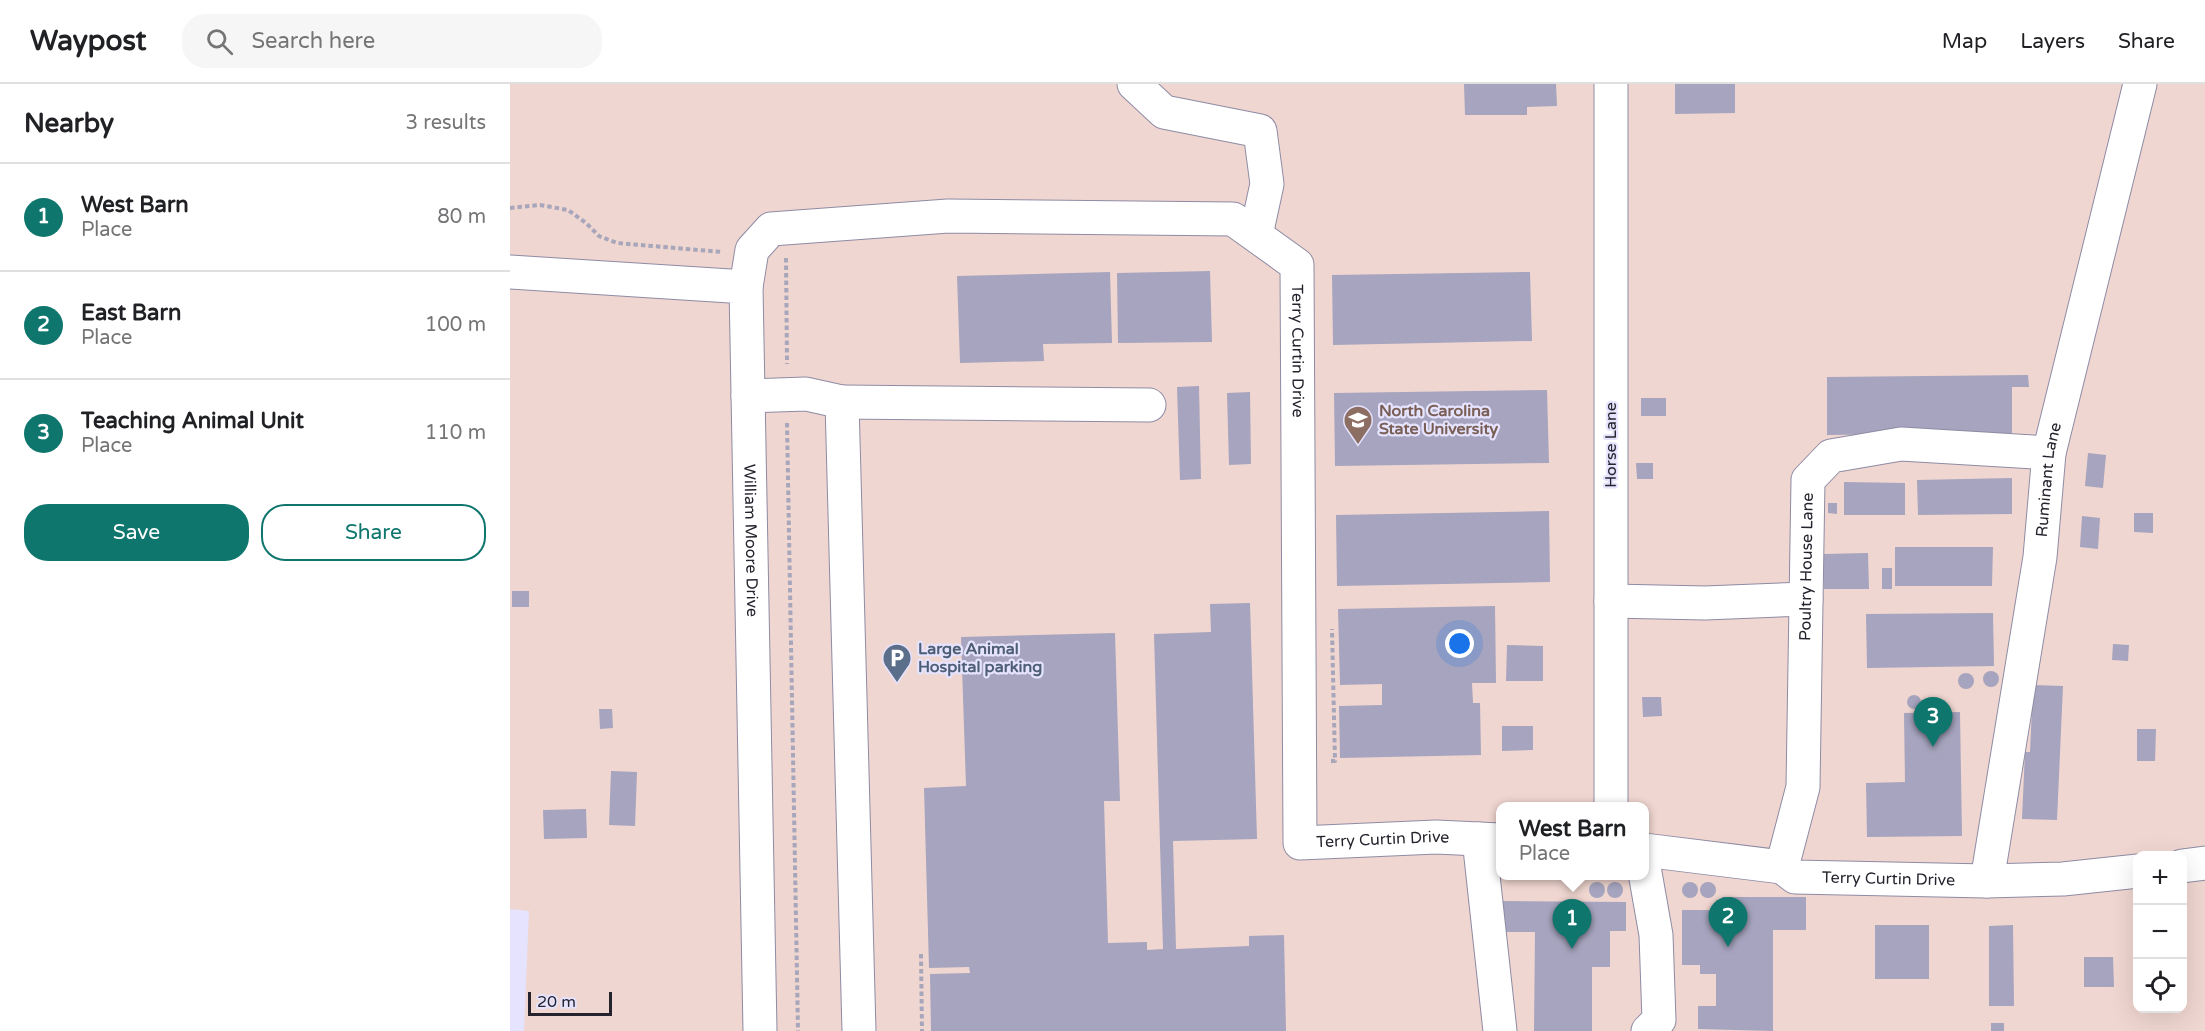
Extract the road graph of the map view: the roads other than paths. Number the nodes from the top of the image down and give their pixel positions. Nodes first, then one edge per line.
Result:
1 (1134, 84) edge
2 (1611, 84) edge
3 (2140, 84) edge
4 (1256, 235) junction
5 (510, 272) edge
6 (746, 287) junction
7 (748, 396) junction
8 (842, 402) junction
9 (1149, 405) dead end
10 (2049, 453) junction
11 (1806, 599) junction
12 (1611, 602) junction
13 (1611, 802) edge
14 (1490, 840) edge
15 (1649, 851) edge
16 (2205, 863) edge
17 (2187, 865) edge
18 (1782, 867) junction
19 (2133, 872) edge
20 (1646, 880) edge
21 (1987, 881) junction
22 (760, 1031) edge
23 (859, 1031) edge
24 (1500, 1031) edge
25 (1648, 1031) edge

1 - 4 street
2 - 12 street, Horse Lane
3 - 10 street, Ruminant Lane
4 - 6 street, Terry Curtin Drive
4 - 14 street, Terry Curtin Drive
5 - 6 street
6 - 7 street, William Moore Drive
7 - 8 street
7 - 22 street, William Moore Drive
8 - 9 street
8 - 23 street
10 - 11 street, Poultry House Lane
10 - 21 street, Ruminant Lane
11 - 12 street
11 - 18 street, Poultry House Lane
12 - 13 street, Horse Lane
14 - 24 street
15 - 18 street, Terry Curtin Drive
16 - 17 street
18 - 21 street, Terry Curtin Drive
19 - 21 street, Terry Curtin Drive
20 - 25 street

